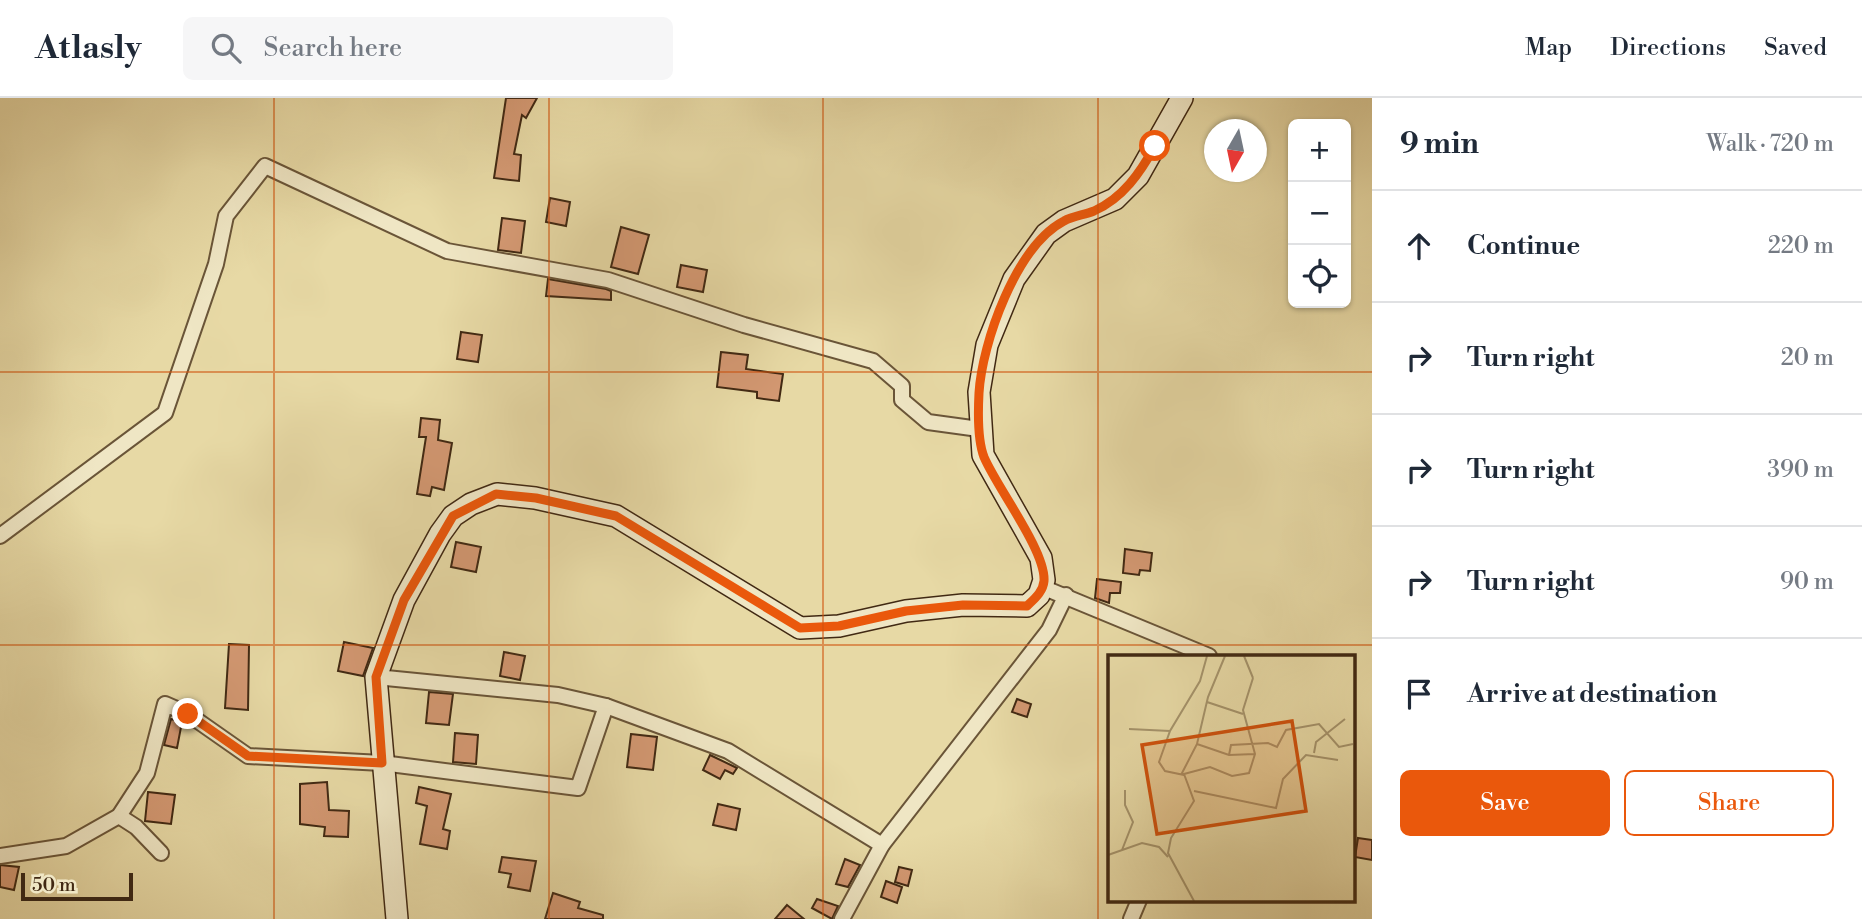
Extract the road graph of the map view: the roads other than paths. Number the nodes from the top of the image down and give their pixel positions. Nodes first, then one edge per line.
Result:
1 (1182, 98) edge
2 (979, 429) junction
3 (0, 536) edge
4 (1042, 587) junction
5 (1066, 595) junction
6 (1207, 655) edge
7 (376, 677) junction
8 (606, 706) junction
9 (382, 763) junction
10 (119, 816) junction
11 (882, 845) junction
12 (161, 853) dead end
13 (0, 856) edge
14 (1138, 902) edge
15 (397, 919) edge
16 (842, 919) edge
17 (1131, 919) edge

1 - 2 main road
2 - 3 street
2 - 4 main road
4 - 5 street
4 - 7 main road
5 - 6 street
5 - 11 street
7 - 8 street
7 - 9 main road
8 - 9 street
8 - 11 street
9 - 10 street
9 - 15 main road
10 - 12 street
10 - 13 street
11 - 16 street
14 - 17 street

